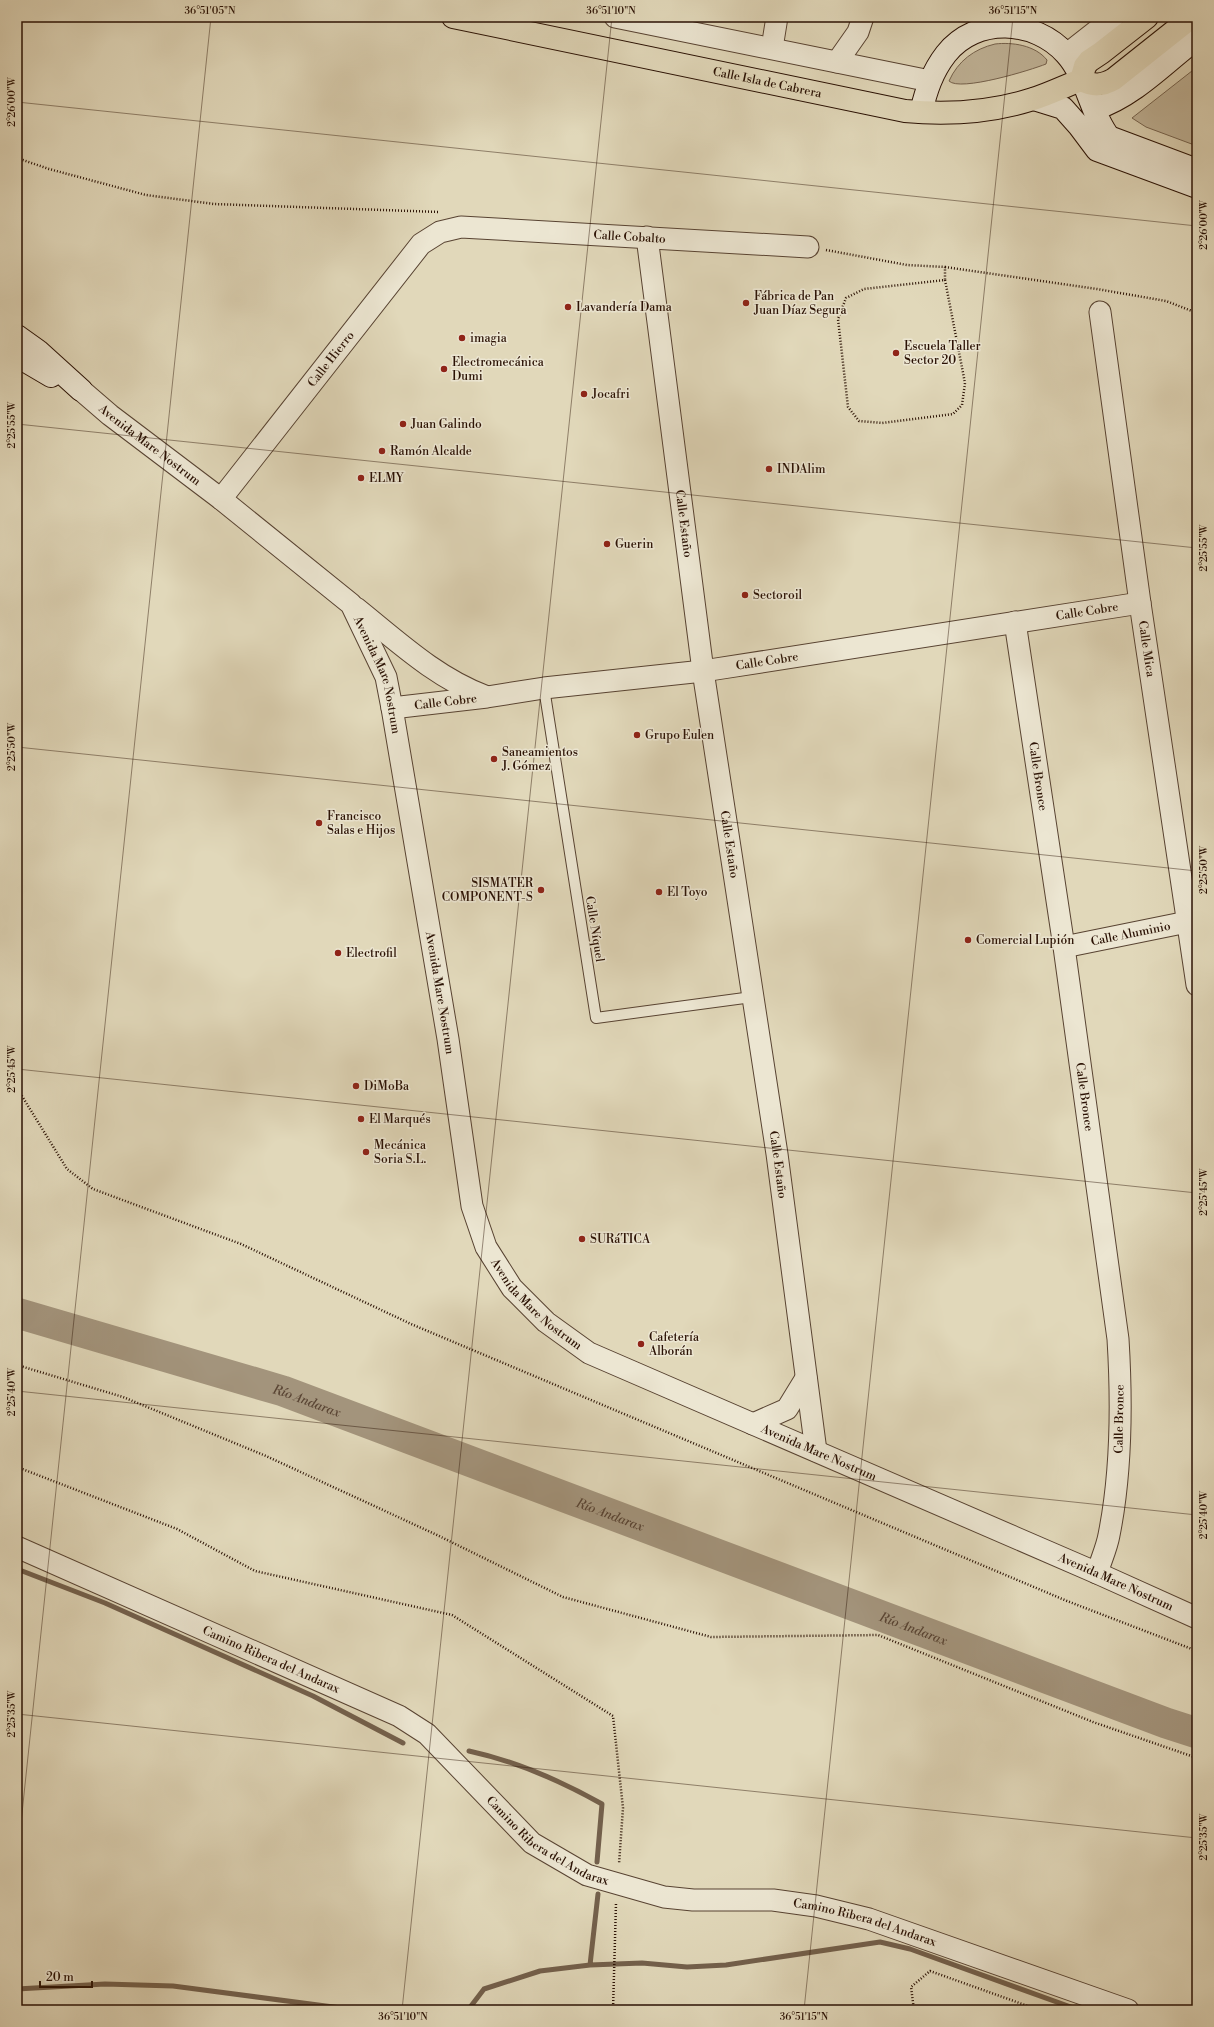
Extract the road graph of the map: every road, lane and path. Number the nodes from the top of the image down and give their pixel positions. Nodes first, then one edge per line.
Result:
1 (452, 17) edge
2 (615, 17) edge
3 (776, 17) edge
4 (863, 17) edge
5 (1147, 17) edge
6 (1192, 17) edge
7 (1108, 21) edge
8 (1009, 22) edge
9 (1032, 25) edge
10 (1197, 38) edge
11 (772, 48) junction
12 (1066, 54) junction
13 (837, 62) junction
14 (1090, 75) junction
15 (930, 81) junction
16 (1034, 99) junction
17 (1095, 109) junction
18 (921, 112) junction
19 (17, 158) edge
20 (1197, 170) edge
21 (1197, 187) edge
22 (448, 220) junction
23 (647, 237) junction
24 (808, 247) joint
25 (945, 267) junction
26 (945, 280) junction
27 (1100, 312) dead end
28 (1197, 313) edge
29 (17, 336) edge
30 (17, 356) edge
31 (81, 390) junction
32 (220, 499) junction
33 (1140, 603) junction
34 (351, 604) junction
35 (1015, 622) junction
36 (703, 671) junction
37 (544, 688) junction
38 (487, 697) junction
39 (392, 708) junction
40 (1192, 920) edge
41 (1064, 947) junction
42 (1197, 984) edge
43 (752, 997) junction
44 (17, 1088) edge
45 (17, 1365) edge
46 (806, 1378) junction
47 (753, 1424) junction
48 (816, 1451) junction
49 (17, 1467) edge
50 (17, 1547) edge
51 (1097, 1573) junction
52 (1197, 1618) edge
53 (1197, 1651) edge
54 (1197, 1758) edge
55 (602, 1880) junction
56 (613, 2010) edge
57 (914, 2010) edge
58 (1040, 2010) edge
59 (1128, 2010) edge

1 - 18 main road, Calle Isla de Cabrera
2 - 11 street
3 - 11 street
4 - 13 street
5 - 14 main road
6 - 14 main road
7 - 12 street
8 - 9 street
8 - 15 street
9 - 12 street
10 - 17 street
11 - 13 street
12 - 14 street
13 - 15 street
14 - 16 main road, Calle Isla de Cabrera
14 - 17 street
15 - 18 street
16 - 18 main road, Calle Isla de Cabrera
16 - 21 street
17 - 20 street
19 - 22 path
22 - 23 street, Calle Cobalto
22 - 32 street, Calle Hierro
23 - 24 street, Calle Cobalto
23 - 36 street, Calle Estaño
24 - 25 path
25 - 26 path
25 - 28 path
26 - 26 path
27 - 33 street, Calle Mica
29 - 31 street, Avenida Mare Nostrum
30 - 31 street, Avenida Mare Nostrum
31 - 32 street, Avenida Mare Nostrum
32 - 34 street, Avenida Mare Nostrum
33 - 35 street, Calle Cobre
33 - 40 street, Calle Mica
34 - 38 street, Avenida Mare Nostrum
34 - 39 street, Avenida Mare Nostrum
35 - 36 street, Calle Cobre
35 - 41 street, Calle Bronce
36 - 37 street, Calle Cobre
36 - 43 street, Calle Estaño
37 - 38 street, Calle Cobre
37 - 43 lane, Calle Níquel
38 - 39 street, Calle Cobre
39 - 47 street, Avenida Mare Nostrum
40 - 41 street, Calle Aluminio
40 - 42 street, Calle Mica
41 - 51 street, Calle Bronce
43 - 46 street, Calle Estaño
44 - 53 path
45 - 54 path
46 - 47 street
46 - 48 street, Calle Estaño
47 - 48 street, Avenida Mare Nostrum
48 - 51 street, Avenida Mare Nostrum
49 - 55 path
50 - 55 street, Camino Ribera del Andarax
51 - 52 street, Avenida Mare Nostrum
55 - 56 path
55 - 59 street, Camino Ribera del Andarax
57 - 58 path

